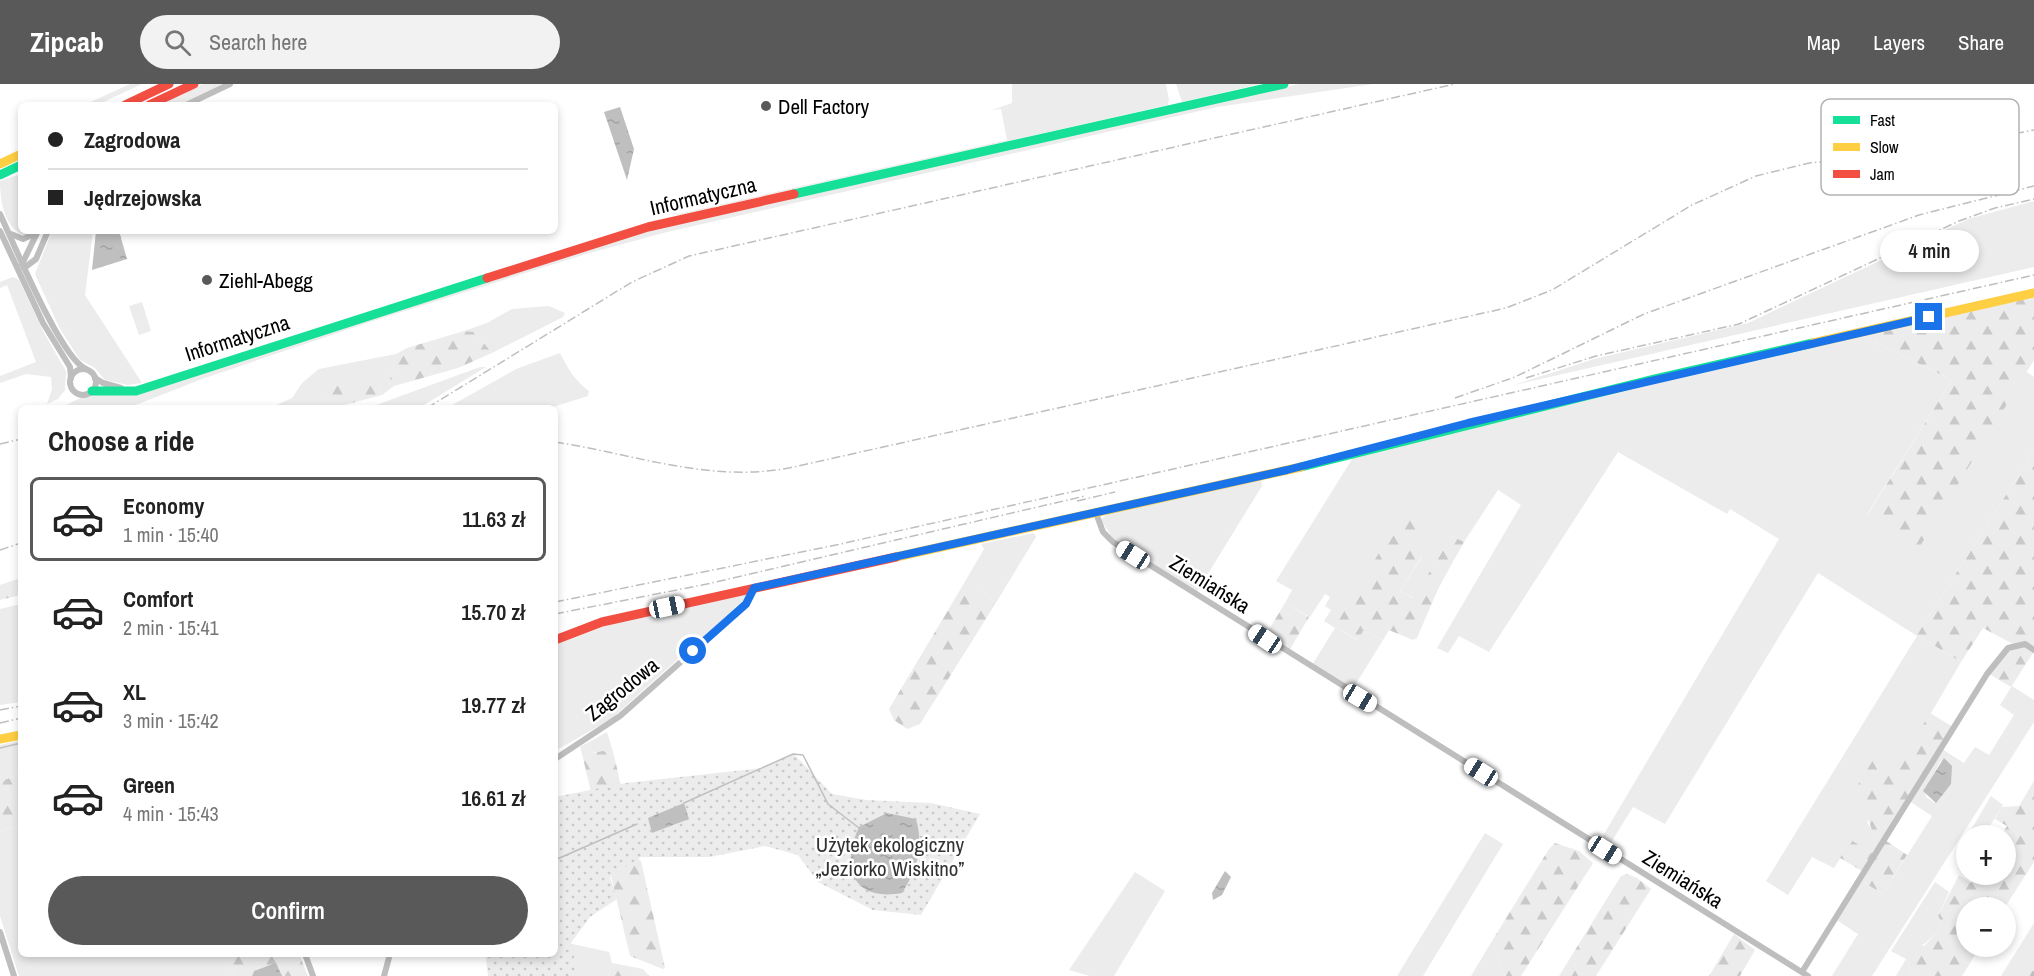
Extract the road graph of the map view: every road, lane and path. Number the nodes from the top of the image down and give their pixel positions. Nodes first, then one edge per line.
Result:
1 (170, 84) edge
2 (194, 84) edge
3 (230, 84) edge
4 (1284, 84) edge
5 (131, 102) edge
6 (155, 102) edge
7 (192, 102) edge
8 (18, 155) edge
9 (0, 164) edge
10 (18, 166) edge
11 (0, 175) edge
12 (0, 214) edge
13 (0, 231) edge
14 (9, 232) junction
15 (33, 234) edge
16 (36, 234) edge
17 (47, 234) edge
18 (24, 265) junction
19 (17, 268) junction
20 (2034, 293) edge
21 (86, 369) junction
22 (71, 378) junction
23 (95, 378) junction
24 (142, 388) junction
25 (92, 391) junction
26 (1096, 513) junction
27 (754, 588) junction
28 (558, 638) edge
29 (2034, 650) edge
30 (18, 736) edge
31 (0, 740) edge
32 (558, 757) edge
33 (0, 932) edge
34 (306, 957) edge
35 (389, 957) edge
36 (1805, 974) edge
37 (14, 976) edge
38 (313, 976) edge
39 (384, 976) edge

1 - 5 street
2 - 6 street
3 - 7 street
4 - 24 street, Informatyczna
8 - 9 street
10 - 11 street
12 - 14 street
13 - 19 street
14 - 15 street
14 - 18 street
16 - 18 street
17 - 18 street
18 - 19 street
18 - 21 street
19 - 22 street
20 - 26 street
21 - 22 street
21 - 23 street
22 - 25 street
23 - 24 street, Informatyczna
23 - 25 street
24 - 25 street, Informatyczna
26 - 27 street
26 - 36 street, Ziemiańska
27 - 28 street
27 - 32 street, Zagrodowa
29 - 36 street
30 - 31 street
33 - 37 street
34 - 38 street
35 - 39 street

